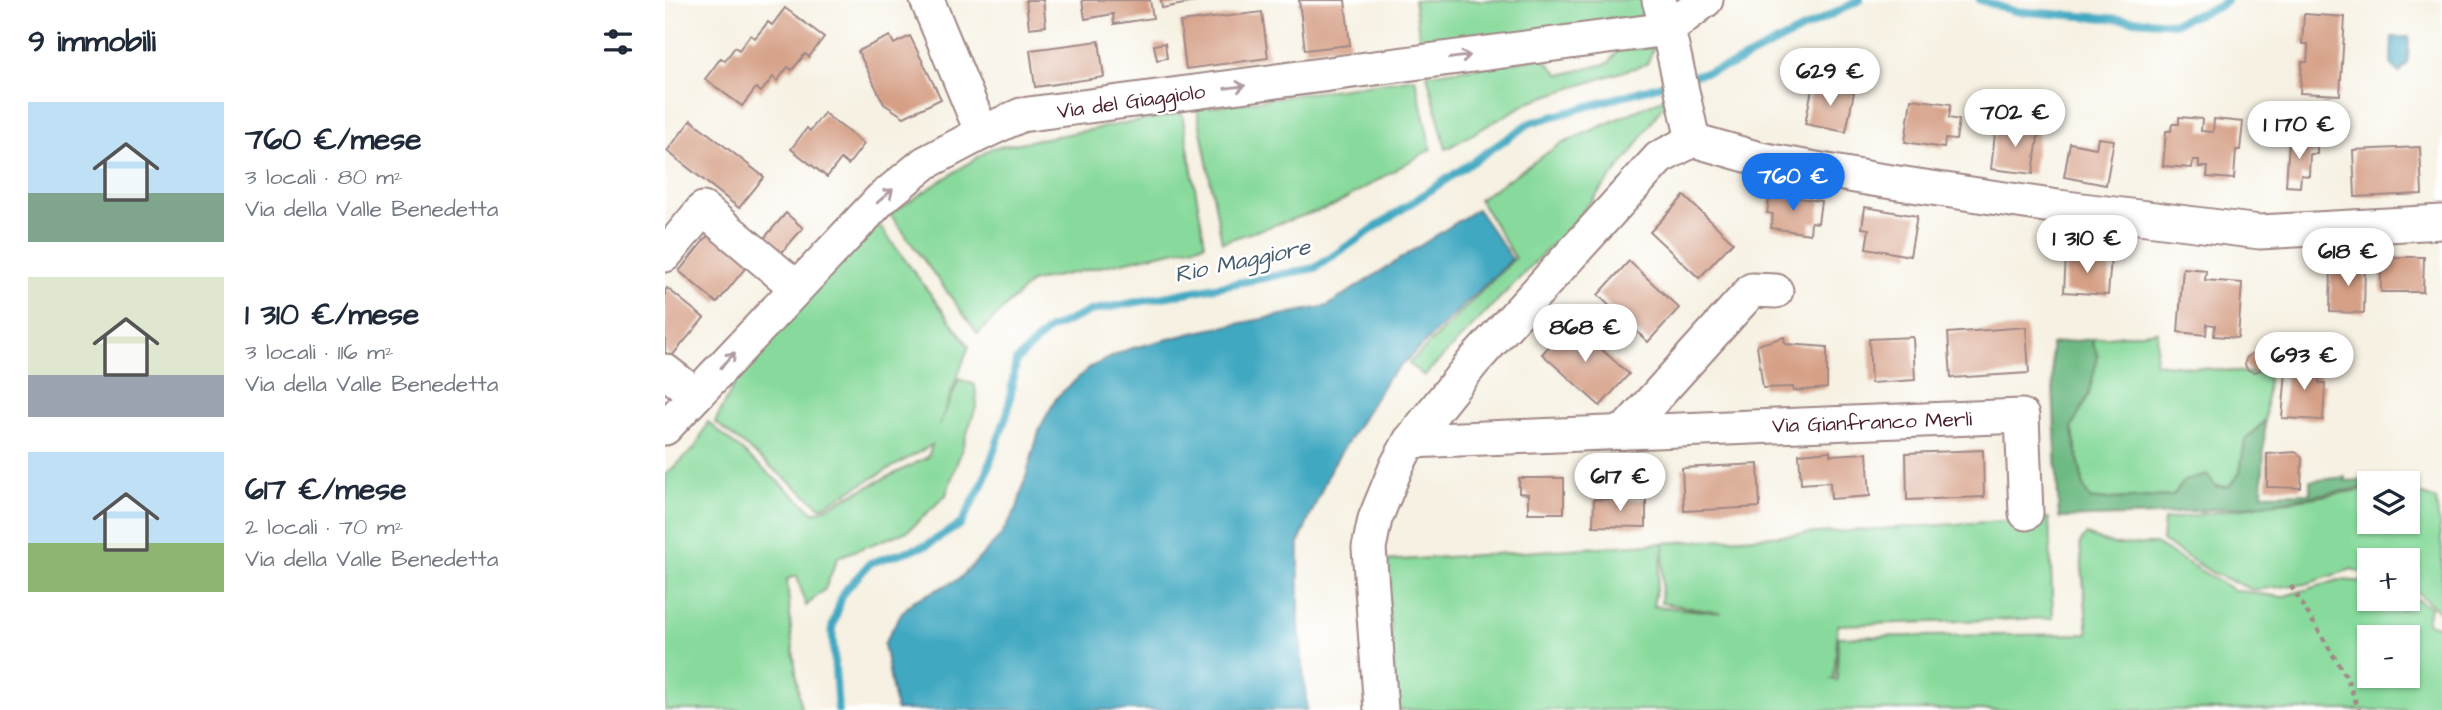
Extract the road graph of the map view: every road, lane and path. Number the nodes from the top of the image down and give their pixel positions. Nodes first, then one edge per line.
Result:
1 (927, 0) edge
2 (1706, 0) edge
3 (1667, 27) edge
4 (982, 132) junction
5 (1693, 140) junction
6 (2442, 222) edge
7 (665, 255) edge
8 (796, 287) junction
9 (1776, 291) dead end
10 (665, 371) edge
11 (697, 395) junction
12 (665, 428) edge
13 (1624, 432) junction
14 (1410, 441) junction
15 (2026, 513) dead end
16 (2291, 586) dead end
17 (1381, 710) edge
18 (2359, 710) edge

1 - 4 street
2 - 3 street, Via del Giaggiolo
4 -> 3 street, Via del Giaggiolo
3 - 5 street
8 -> 4 street, Via del Giaggiolo
5 - 6 street
5 - 14 street
7 - 8 street
11 -> 8 street, Via del Giaggiolo
9 - 13 street
10 - 11 street
11 - 12 street, Via del Giaggiolo
13 - 14 street, Via Gianfranco Merli
13 - 15 street, Via Gianfranco Merli
14 - 17 street
16 - 18 path

